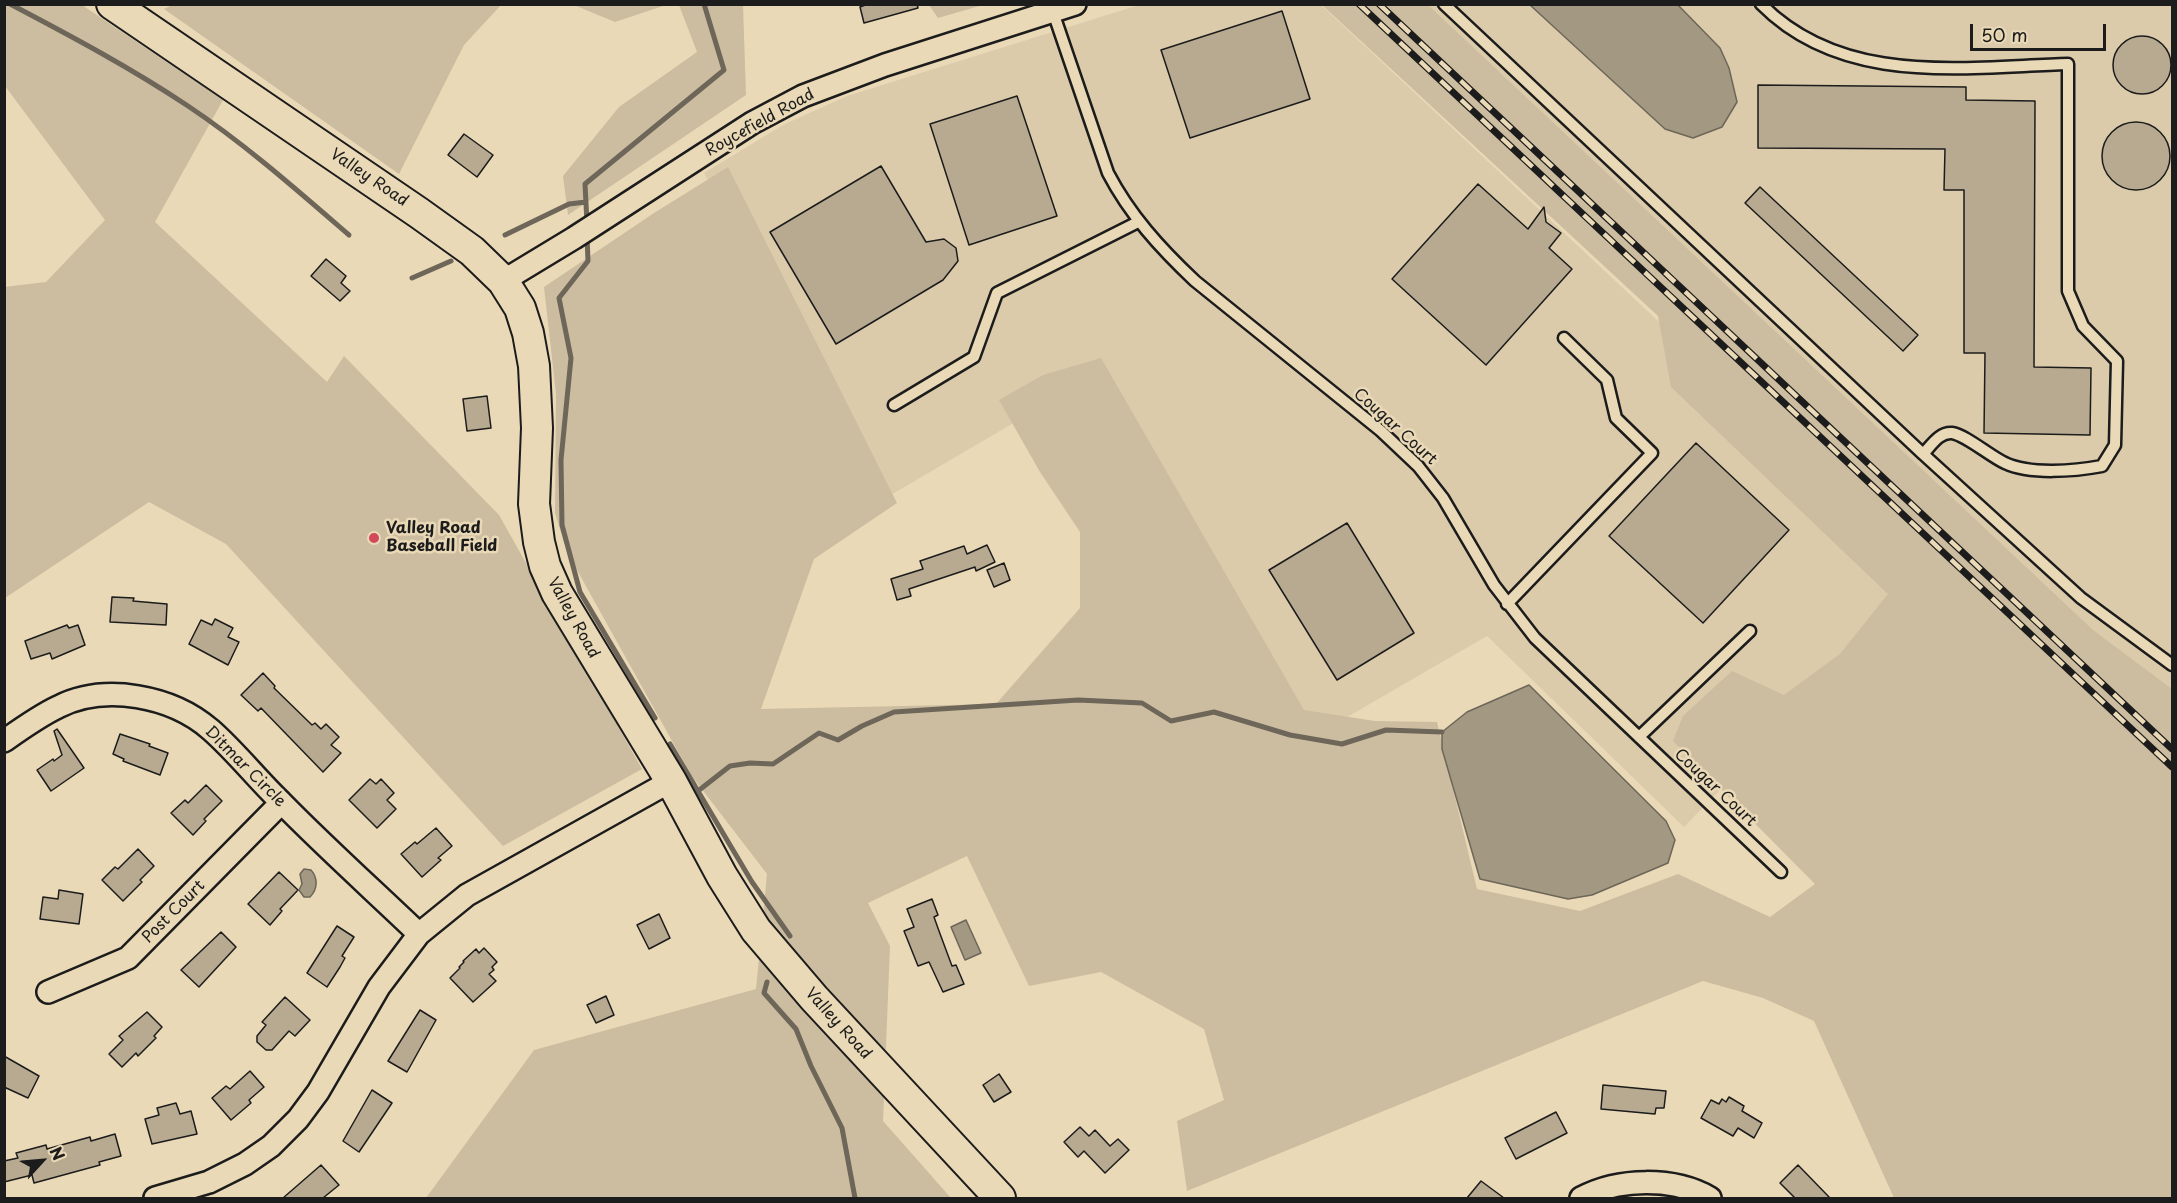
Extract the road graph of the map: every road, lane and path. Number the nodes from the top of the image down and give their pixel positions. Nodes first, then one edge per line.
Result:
1 (112, 4) edge
2 (1075, 4) edge
3 (1444, 4) edge
4 (1761, 4) edge
5 (1053, 12) junction
6 (1138, 222) junction
7 (503, 281) junction
8 (1564, 338) dead end
9 (894, 405) dead end
10 (1923, 454) junction
11 (1507, 604) junction
12 (1750, 631) dead end
13 (2172, 665) edge
14 (1639, 737) junction
15 (4, 741) edge
16 (671, 781) junction
17 (282, 803) junction
18 (1781, 872) dead end
19 (419, 934) junction
20 (48, 992) dead end
21 (155, 1198) edge
22 (1000, 1198) edge
23 (1581, 1198) edge
24 (1710, 1198) edge

1 - 7 street, Valley Road
2 - 5 street, Roycefield Road
3 - 10 lane
4 - 10 lane
5 - 6 lane, Cougar Court
5 - 7 street, Roycefield Road
6 - 9 lane
6 - 11 lane, Cougar Court
7 - 16 street, Valley Road
8 - 11 lane
10 - 13 lane
11 - 14 lane, Cougar Court
12 - 14 lane
14 - 18 lane, Cougar Court
15 - 17 street, Ditmar Circle
16 - 19 street
16 - 22 street, Valley Road
17 - 19 street, Ditmar Circle
17 - 20 street, Post Court
19 - 21 street
23 - 24 street

